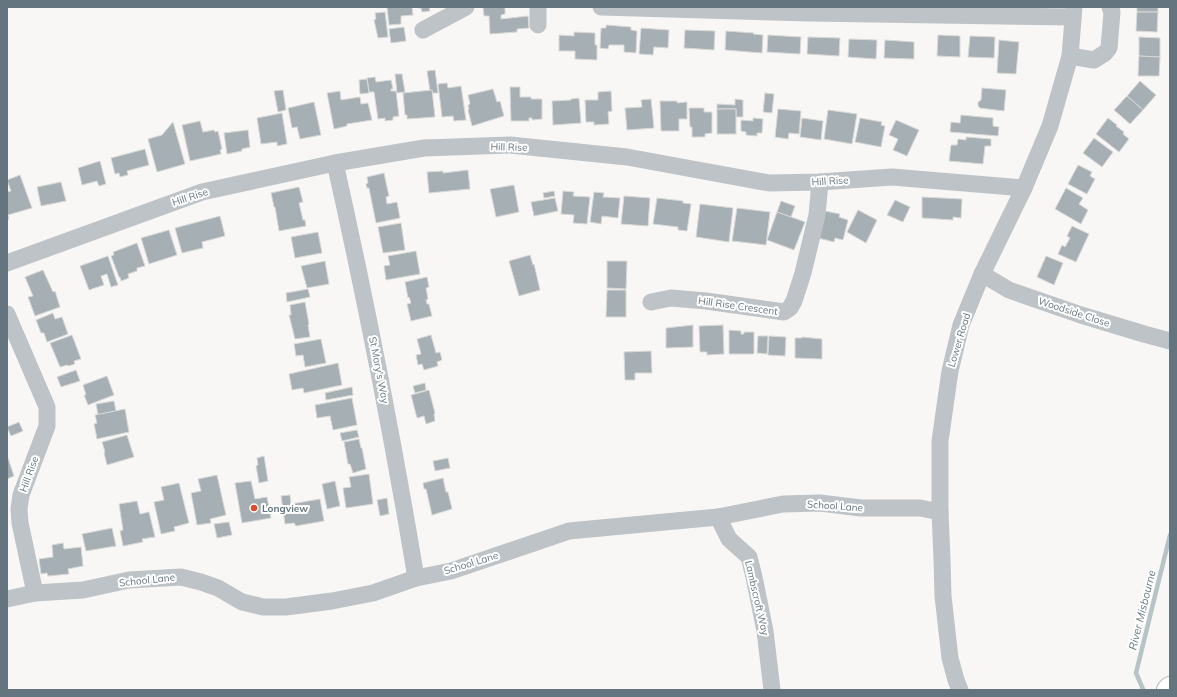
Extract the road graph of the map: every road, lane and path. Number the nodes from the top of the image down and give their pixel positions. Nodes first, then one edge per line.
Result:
1 (466, 7) edge
2 (538, 7) edge
3 (601, 7) edge
4 (1110, 7) edge
5 (1074, 12) edge
6 (538, 26) dead end
7 (423, 30) dead end
8 (1070, 56) junction
9 (335, 163) junction
10 (820, 182) junction
11 (1024, 188) junction
12 (7, 262) edge
13 (982, 274) junction
14 (651, 302) dead end
15 (7, 314) edge
16 (1170, 341) edge
17 (940, 512) junction
18 (718, 517) junction
19 (416, 578) junction
20 (35, 593) junction
21 (7, 599) edge
22 (772, 690) edge
23 (960, 690) edge

1 - 7 street
2 - 6 street
3 - 5 street
4 - 8 street
5 - 8 street, Lower Road
8 - 11 street, Lower Road
9 - 10 street, Hill Rise
9 - 12 street, Hill Rise
9 - 19 street, St Mary's Way
10 - 11 street, Hill Rise
10 - 14 street, Hill Rise Crescent
11 - 13 street, Lower Road
13 - 16 street, Woodside Close
13 - 17 street, Lower Road
15 - 20 street, Hill Rise
17 - 18 street, School Lane
17 - 23 street, Lower Road
18 - 19 street, School Lane
18 - 22 street, Lambscroft Way
19 - 20 street, School Lane
20 - 21 street, School Lane

